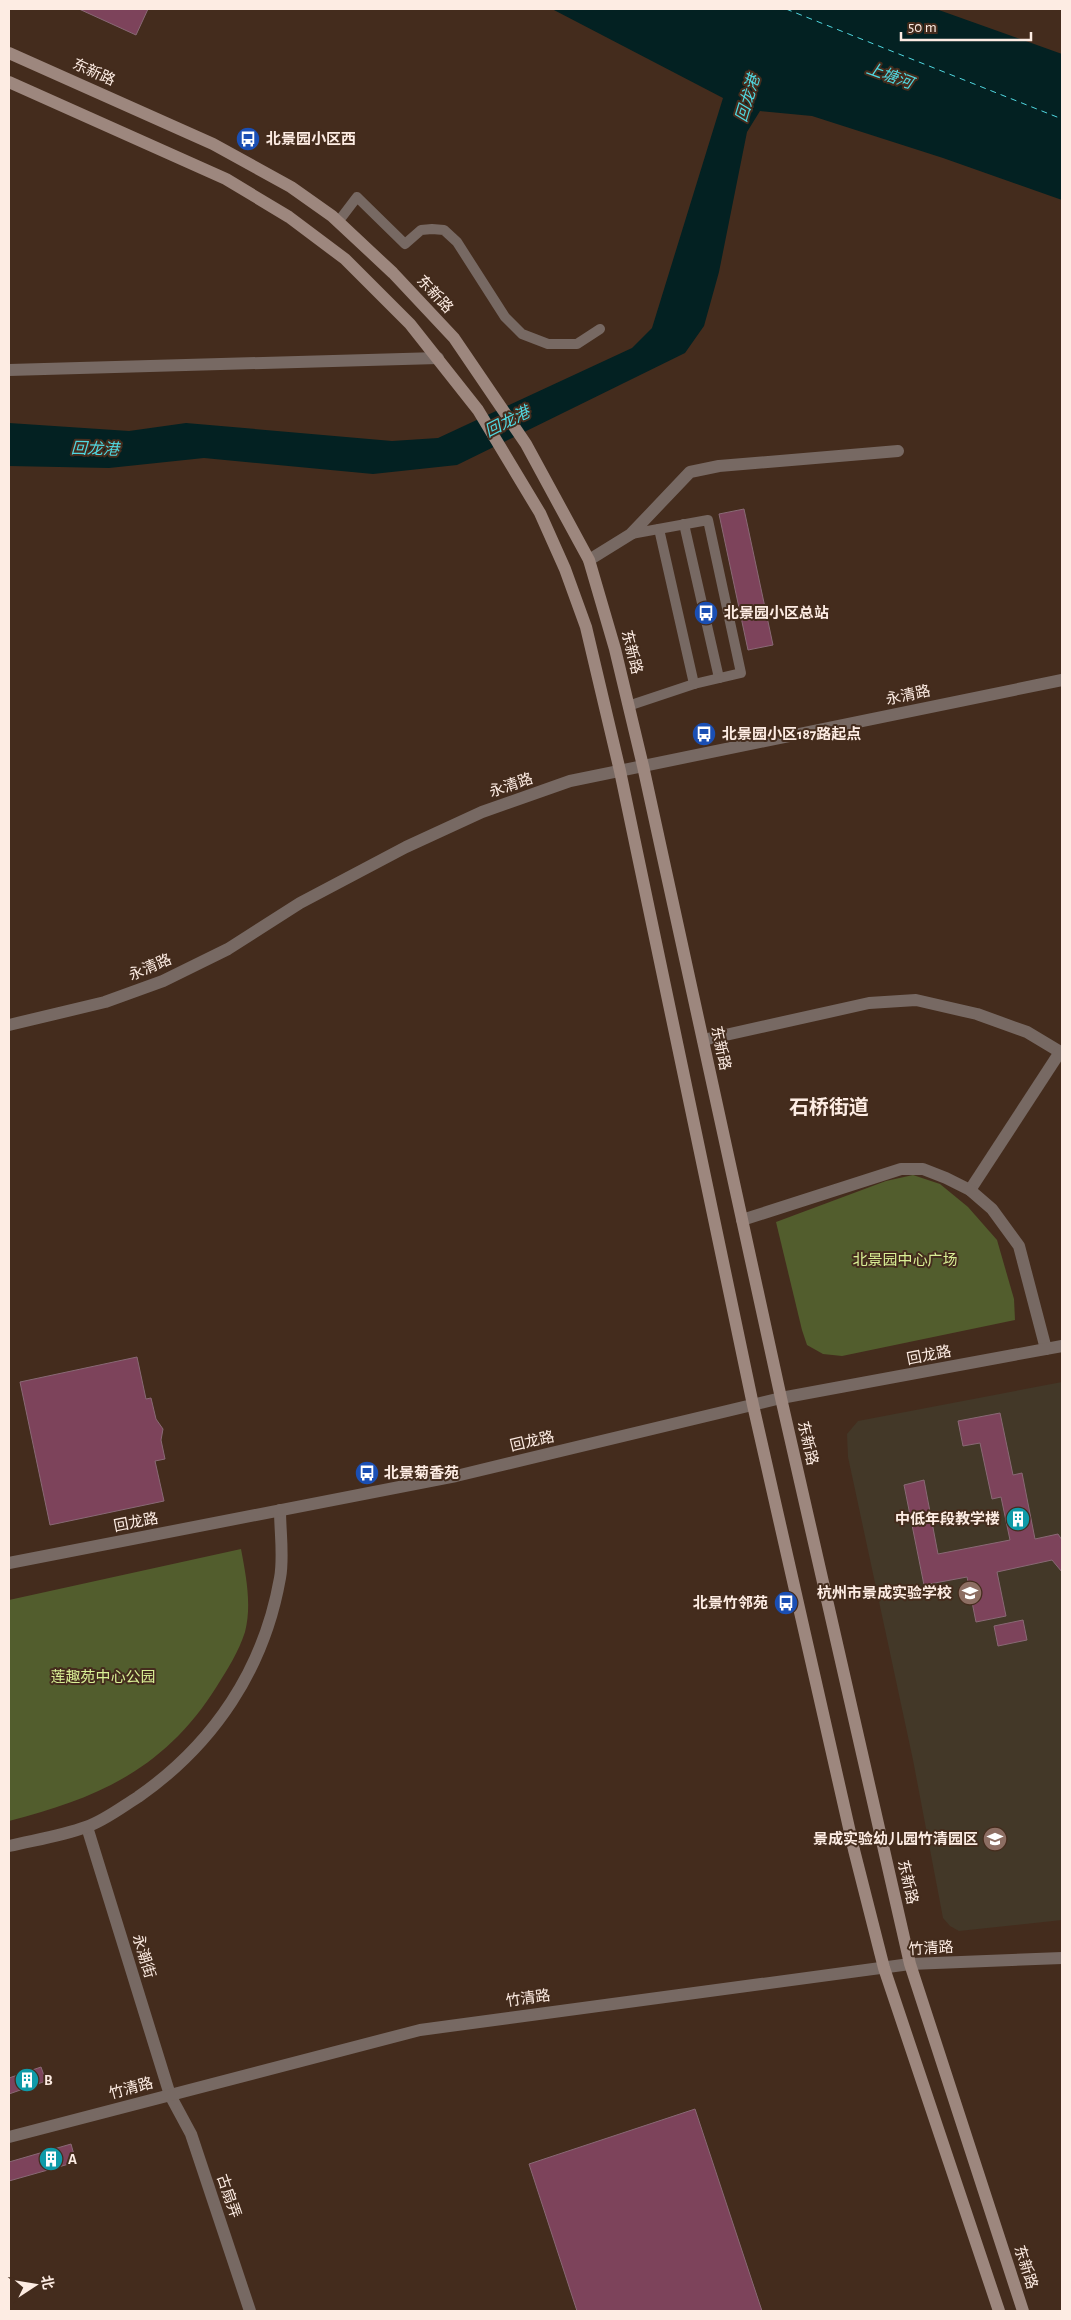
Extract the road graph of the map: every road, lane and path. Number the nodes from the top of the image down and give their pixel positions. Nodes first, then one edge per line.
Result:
1 (9, 52) edge
2 (9, 82) edge
3 (338, 222) junction
4 (600, 329) dead end
5 (438, 358) junction
6 (9, 370) edge
7 (898, 451) dead end
8 (684, 524) junction
9 (659, 529) junction
10 (632, 534) junction
11 (589, 560) junction
12 (719, 678) junction
13 (1062, 680) edge
14 (694, 684) junction
15 (628, 706) junction
16 (643, 766) junction
17 (620, 771) junction
18 (9, 1026) edge
19 (703, 1040) junction
20 (1061, 1052) edge
21 (970, 1190) junction
22 (742, 1220) junction
23 (1062, 1346) edge
24 (1046, 1349) junction
25 (781, 1398) junction
26 (753, 1405) junction
27 (280, 1510) junction
28 (9, 1563) edge
29 (87, 1827) junction
30 (9, 1846) edge
31 (1062, 1958) edge
32 (910, 1964) junction
33 (884, 1968) junction
34 (170, 2095) junction
35 (9, 2137) edge
36 (250, 2311) edge
37 (999, 2311) edge
38 (1023, 2311) edge

1 - 3 main road, 东新路
2 - 5 main road
3 - 4 lane
3 - 11 main road, 东新路
5 - 6 street
5 - 17 main road
7 - 10 street
8 - 9 lane
8 - 12 lane
8 - 12 lane
9 - 10 lane
9 - 14 lane
10 - 11 street
11 - 15 main road, 东新路
12 - 14 lane
13 - 16 street, 永清路
14 - 15 lane
15 - 16 main road, 东新路
16 - 17 street, 永清路
16 - 19 main road, 东新路
17 - 18 street, 永清路
17 - 26 main road
19 - 20 street
19 - 22 main road, 东新路
20 - 21 street
21 - 22 street
21 - 24 street
22 - 25 main road, 东新路
23 - 24 street, 回龙路
24 - 25 street, 回龙路
25 - 26 street, 回龙路
25 - 32 main road, 东新路
26 - 27 street, 回龙路
26 - 33 main road
27 - 28 street, 回龙路
27 - 29 street
29 - 30 street
29 - 34 street, 永潮街
31 - 32 street, 竹清路
32 - 33 street, 竹清路
32 - 38 main road, 东新路
33 - 34 street, 竹清路
33 - 37 main road
34 - 35 street, 竹清路
34 - 36 street, 古扇弄

